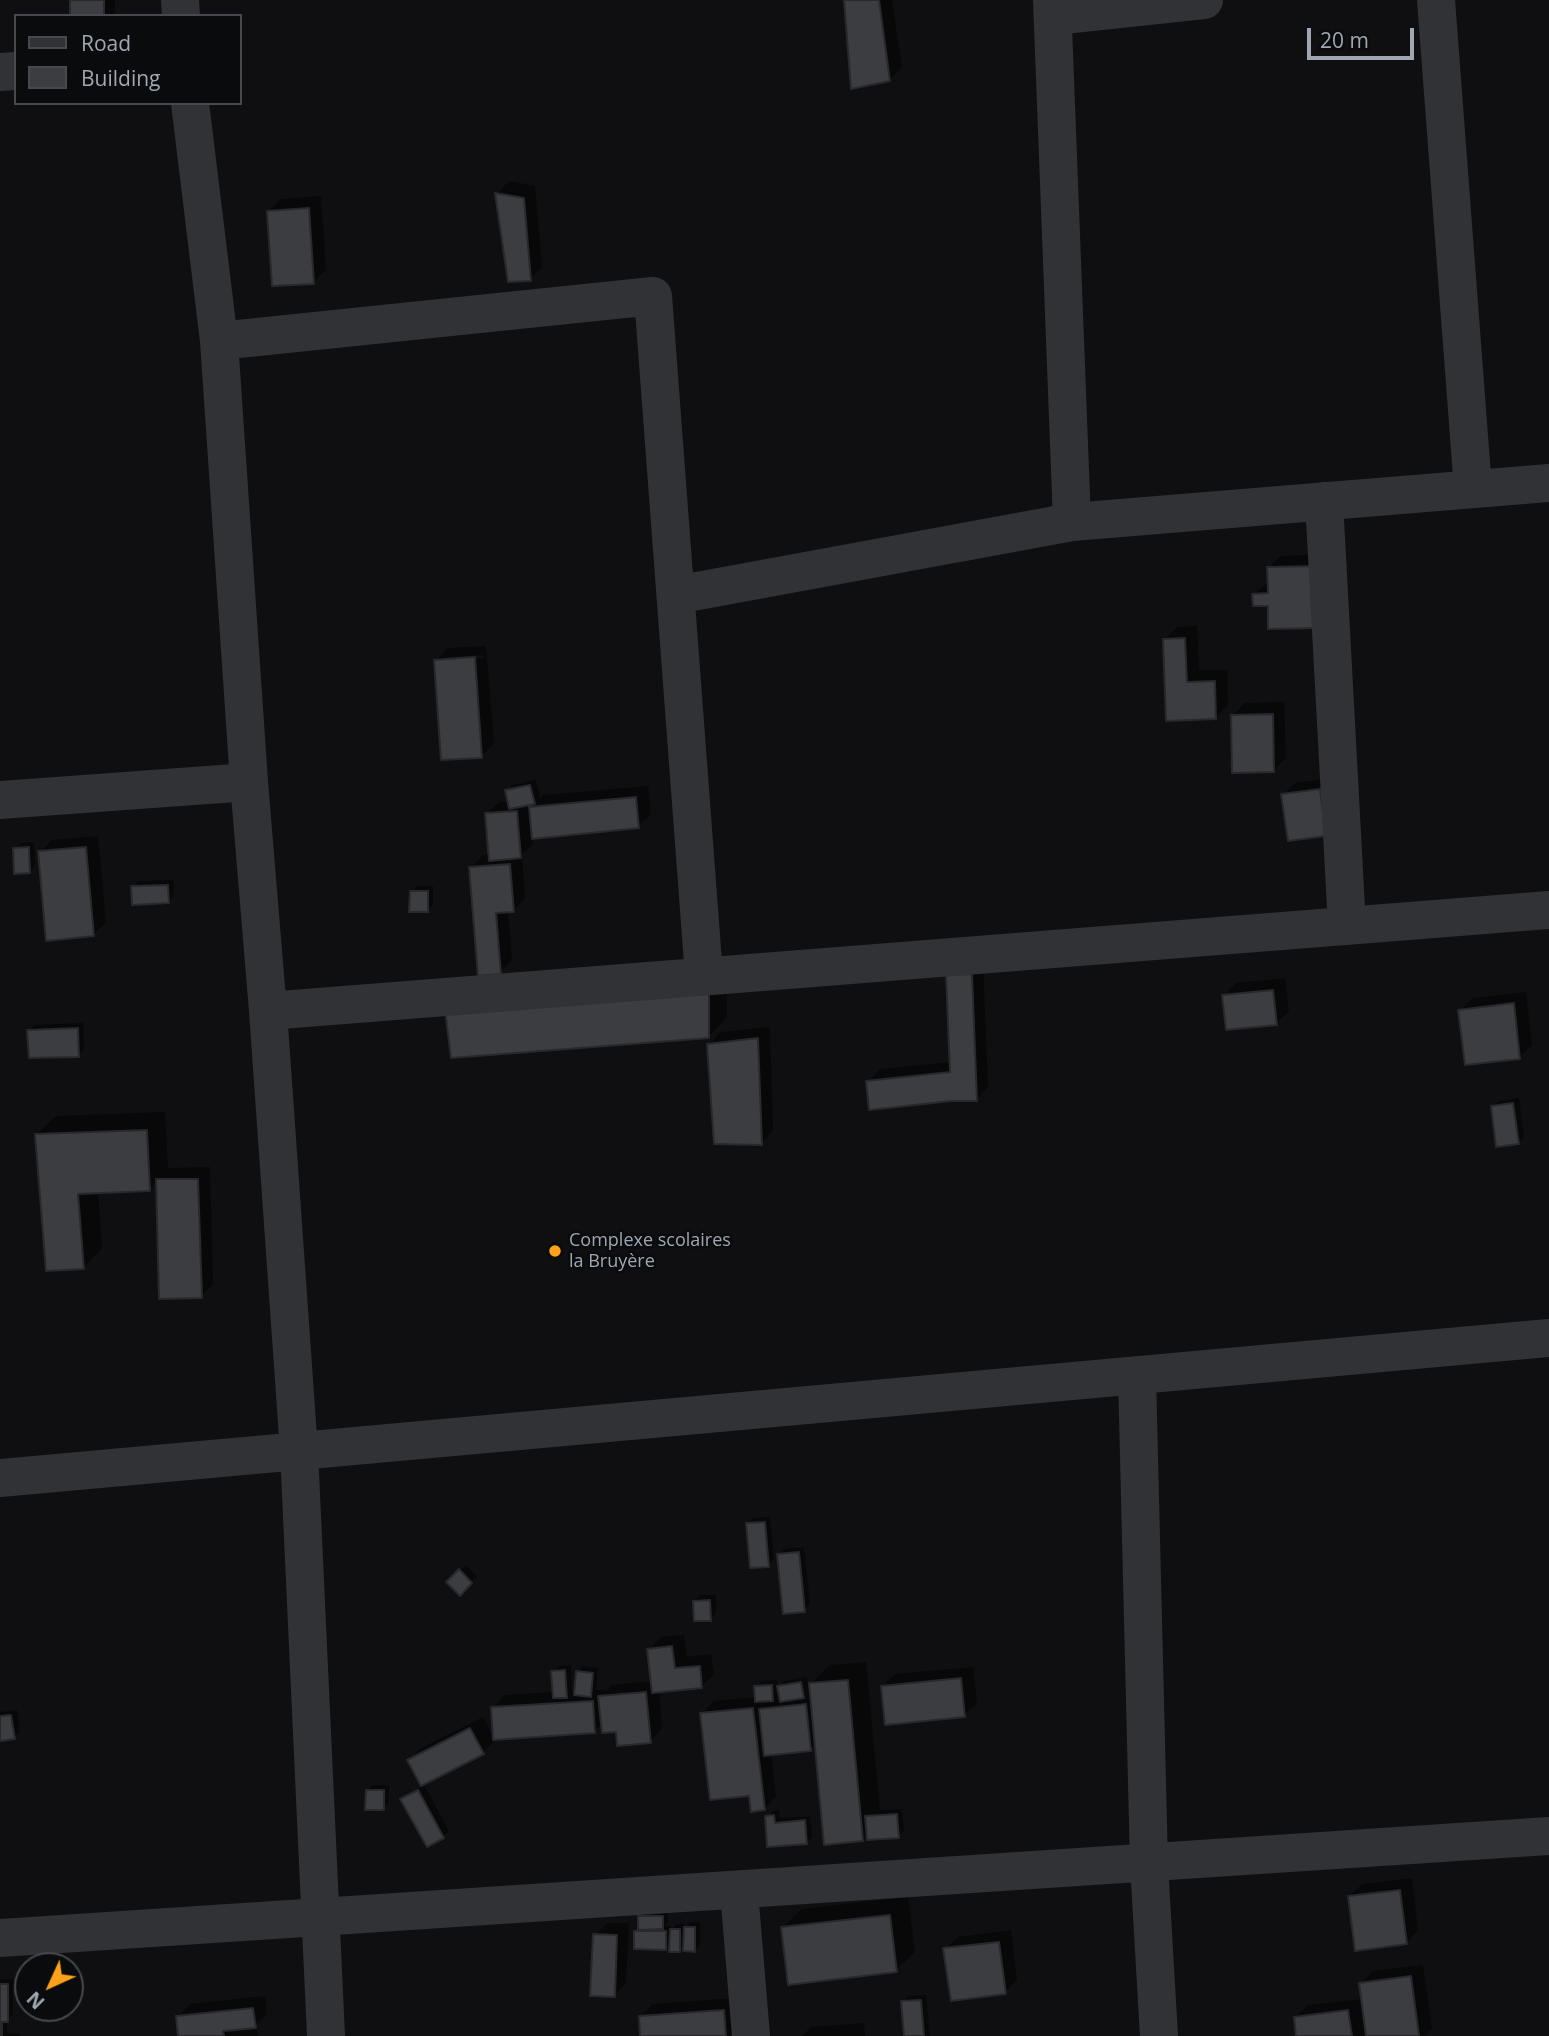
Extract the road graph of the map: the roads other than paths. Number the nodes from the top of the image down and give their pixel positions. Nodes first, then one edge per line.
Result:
1 (1204, 0) edge
2 (1436, 0) edge
3 (1053, 8) edge
4 (190, 105) edge
5 (219, 341) junction
6 (1549, 483) edge
7 (1473, 489) junction
8 (1324, 501) junction
9 (1072, 522) junction
10 (676, 595) junction
11 (248, 782) junction
12 (0, 800) edge
13 (1549, 910) edge
14 (1347, 926) junction
15 (704, 976) junction
16 (268, 1011) junction
17 (1549, 1338) edge
18 (1137, 1375) junction
19 (299, 1451) junction
20 (0, 1478) edge
21 (1549, 1836) edge
22 (1149, 1864) junction
23 (738, 1891) junction
24 (321, 1917) junction
25 (0, 1938) edge
26 (326, 2036) edge
27 (751, 2036) edge
28 (1159, 2036) edge

1 - 3 street
2 - 7 street
3 - 9 street
4 - 5 street
5 - 10 street
5 - 11 street
6 - 7 street
7 - 8 street
8 - 9 street
8 - 14 street
9 - 10 street
10 - 15 street
11 - 12 street
11 - 16 street
13 - 14 street
14 - 15 street
15 - 16 street
16 - 19 street
17 - 18 street
18 - 19 street
18 - 22 street
19 - 20 street
19 - 24 street
21 - 22 street
22 - 23 street
22 - 28 street
23 - 24 street
23 - 27 street
24 - 25 street
24 - 26 street

